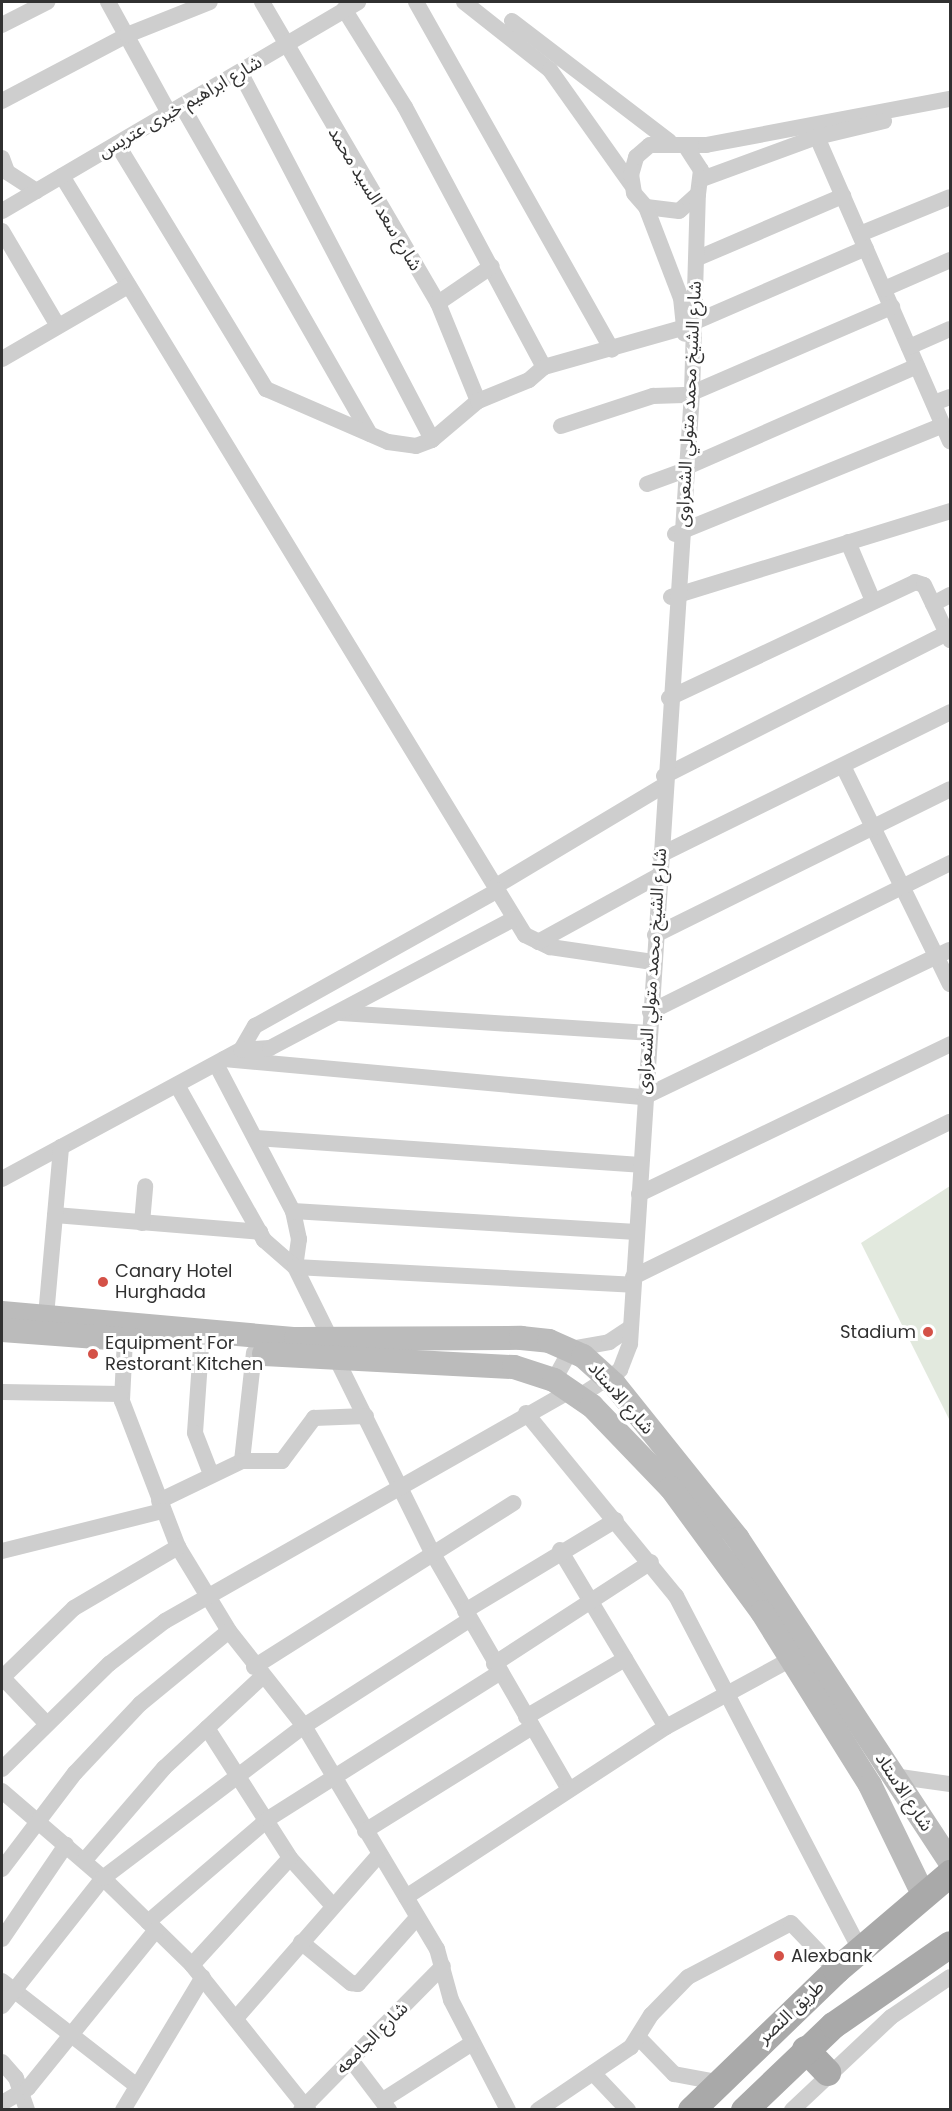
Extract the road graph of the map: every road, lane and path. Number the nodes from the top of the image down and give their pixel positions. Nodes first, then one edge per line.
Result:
1 (47, 2) edge
2 (108, 2) edge
3 (210, 2) edge
4 (262, 2) edge
5 (416, 2) edge
6 (464, 2) edge
7 (484, 2) edge
8 (351, 5) edge
9 (2, 25) edge
10 (127, 35) junction
11 (284, 46) junction
12 (240, 72) junction
13 (951, 99) edge
14 (2, 101) edge
15 (176, 109) junction
16 (951, 110) edge
17 (817, 137) junction
18 (669, 141) junction
19 (117, 144) junction
20 (686, 147) junction
21 (2, 159) edge
22 (62, 176) junction
23 (631, 184) junction
24 (700, 187) junction
25 (36, 191) junction
26 (843, 196) junction
27 (951, 197) edge
28 (646, 207) junction
29 (2, 211) edge
30 (2, 231) edge
31 (863, 241) junction
32 (698, 258) junction
33 (951, 260) edge
34 (492, 266) junction
35 (128, 286) junction
36 (884, 289) junction
37 (438, 303) junction
38 (892, 307) junction
39 (690, 325) junction
40 (58, 326) junction
41 (951, 329) edge
42 (909, 347) junction
43 (612, 350) junction
44 (2, 359) edge
45 (917, 366) junction
46 (544, 367) junction
47 (688, 394) junction
48 (951, 397) edge
49 (478, 401) junction
50 (934, 404) junction
51 (944, 425) junction
52 (561, 426) dead end
53 (370, 434) junction
54 (432, 440) junction
55 (951, 441) edge
56 (684, 469) junction
57 (647, 484) dead end
58 (951, 511) edge
59 (678, 533) junction
60 (848, 542) junction
61 (951, 596) edge
62 (674, 602) junction
63 (873, 602) junction
64 (933, 604) junction
65 (949, 637) edge
66 (669, 698) junction
67 (951, 712) edge
68 (843, 766) junction
69 (664, 781) junction
70 (951, 789) edge
71 (874, 827) junction
72 (660, 855) junction
73 (951, 863) edge
74 (658, 876) junction
75 (903, 887) junction
76 (497, 888) junction
77 (514, 919) junction
78 (655, 935) junction
79 (538, 942) junction
80 (944, 953) edge
81 (653, 962) junction
82 (951, 984) edge
83 (340, 1012) junction
84 (650, 1012) junction
85 (648, 1033) junction
86 (951, 1044) edge
87 (241, 1050) junction
88 (220, 1062) junction
89 (177, 1085) junction
90 (644, 1097) junction
91 (951, 1122) edge
92 (256, 1138) junction
93 (61, 1147) junction
94 (640, 1166) junction
95 (2, 1179) edge
96 (146, 1186) dead end
97 (639, 1194) junction
98 (293, 1211) junction
99 (55, 1215) junction
100 (142, 1223) junction
101 (260, 1232) junction
102 (636, 1232) junction
103 (295, 1267) junction
104 (633, 1281) junction
105 (2, 1313) edge
106 (46, 1316) junction
107 (630, 1328) junction
108 (2, 1330) edge
109 (125, 1339) junction
110 (201, 1347) junction
111 (333, 1349) junction
112 (571, 1349) junction
113 (254, 1353) junction
114 (610, 1380) junction
115 (568, 1389) junction
116 (2, 1392) edge
117 (121, 1394) junction
118 (526, 1413) junction
119 (366, 1416) junction
120 (242, 1461) junction
121 (211, 1474) junction
122 (401, 1489) junction
123 (513, 1503) dead end
124 (161, 1506) junction
125 (616, 1520) junction
126 (178, 1547) junction
127 (560, 1550) junction
128 (2, 1551) edge
129 (432, 1554) junction
130 (651, 1562) junction
131 (206, 1595) junction
132 (592, 1603) junction
133 (467, 1615) junction
134 (229, 1631) junction
135 (793, 1658) junction
136 (625, 1659) junction
137 (497, 1668) junction
138 (258, 1672) junction
139 (2, 1677) edge
140 (724, 1695) junction
141 (529, 1722) junction
142 (46, 1723) junction
143 (304, 1726) junction
144 (666, 1727) junction
145 (207, 1728) junction
146 (2, 1769) edge
147 (239, 1774) junction
148 (893, 1776) junction
149 (337, 1780) junction
150 (951, 1784) edge
151 (569, 1790) junction
152 (2, 1791) edge
153 (268, 1819) junction
154 (36, 1820) junction
155 (365, 1831) junction
156 (66, 1845) junction
157 (379, 1855) junction
158 (290, 1858) junction
159 (84, 1861) junction
160 (951, 1862) edge
161 (2, 1869) edge
162 (951, 1873) edge
163 (103, 1878) junction
164 (923, 1894) junction
165 (406, 1897) junction
166 (333, 1906) junction
167 (416, 1919) junction
168 (152, 1925) junction
169 (2, 1939) edge
170 (301, 1942) junction
171 (951, 1944) edge
172 (860, 1949) junction
173 (443, 1966) junction
174 (836, 1970) junction
175 (198, 1971) junction
176 (951, 1977) edge
177 (8, 1986) edge
178 (2, 2006) edge
179 (237, 2017) junction
180 (67, 2036) junction
181 (640, 2039) junction
182 (471, 2044) junction
183 (805, 2049) junction
184 (351, 2060) junction
185 (2, 2062) edge
186 (827, 2072) junction
187 (593, 2073) junction
188 (717, 2082) junction
189 (137, 2086) junction
190 (23, 2102) edge
191 (2, 2103) edge
192 (386, 2105) edge
193 (305, 2108) edge
194 (123, 2109) edge
195 (508, 2109) edge
196 (538, 2109) edge
197 (628, 2109) edge
198 (691, 2109) edge
199 (744, 2109) edge
200 (792, 2109) edge

1 - 9 street
2 - 10 street
3 - 10 street
4 - 11 street, شارع سعد السيد محمد
5 - 43 street
6 - 23 street
7 - 18 street
8 - 11 street, شارع ابراهيم خيرى عتريس
8 - 34 street
10 - 14 street
10 - 15 street
11 - 12 street, شارع ابراهيم خيرى عتريس
11 - 37 street, شارع سعد السيد محمد
12 - 15 street, شارع ابراهيم خيرى عتريس
12 - 54 street
13 - 20 street
15 - 19 street, شارع ابراهيم خيرى عتريس
15 - 53 street
16 - 17 street
17 - 24 street
17 - 26 street
18 - 20 street
18 - 23 street
19 - 22 street, شارع ابراهيم خيرى عتريس
19 - 53 street
20 - 24 street
21 - 25 street
22 - 25 street, شارع ابراهيم خيرى عتريس
22 - 35 street
23 - 28 street
24 - 28 street
24 - 32 street, شارع الشيخ محمد متولي الشعراوى
25 - 29 street, شارع ابراهيم خيرى عتريس
26 - 31 street
26 - 32 street
27 - 31 street
28 - 39 street, شارع الشيخ محمد متولي الشعراوى
30 - 40 street
31 - 36 street
31 - 39 street
32 - 39 street, شارع الشيخ محمد متولي الشعراوى
33 - 36 street
34 - 37 street
34 - 46 street
35 - 40 street
35 - 76 street
36 - 38 street
37 - 49 street, شارع سعد السيد محمد
38 - 42 street
38 - 47 street
39 - 43 street
39 - 47 street, شارع الشيخ محمد متولي الشعراوى
40 - 44 street
41 - 42 street
42 - 45 street
43 - 46 street
45 - 50 street
45 - 56 street
46 - 49 street
47 - 52 street
47 - 56 street, شارع الشيخ محمد متولي الشعراوى
48 - 50 street
49 - 54 street
50 - 51 street
51 - 55 street
51 - 59 street
53 - 54 street
56 - 57 street
56 - 59 street, شارع الشيخ محمد متولي الشعراوى
58 - 60 street
59 - 62 street, شارع الشيخ محمد متولي الشعراوى
60 - 62 street
60 - 63 street
61 - 64 street
62 - 66 street, شارع الشيخ محمد متولي الشعراوى
63 - 64 street
63 - 66 street
64 - 65 street
65 - 69 street
66 - 69 street, شارع الشيخ محمد متولي الشعراوى
67 - 68 street
68 - 71 street
68 - 72 street
69 - 72 street, شارع الشيخ محمد متولي الشعراوى
69 - 76 street
70 - 71 street
71 - 75 street
71 - 78 street
72 - 74 street, شارع الشيخ محمد متولي الشعراوى
73 - 75 street
74 - 78 street, شارع الشيخ محمد متولي الشعراوى
74 - 79 street
75 - 80 street
75 - 84 street
76 - 77 street
76 - 87 street
77 - 79 street
77 - 83 street
78 - 81 street, شارع الشيخ محمد متولي الشعراوى
79 - 81 street
80 - 82 street
80 - 90 street
81 - 84 street, شارع الشيخ محمد متولي الشعراوى
83 - 85 street
83 - 87 street
84 - 85 street, شارع الشيخ محمد متولي الشعراوى
85 - 90 street, شارع الشيخ محمد متولي الشعراوى
86 - 97 street
87 - 88 street
88 - 89 street
88 - 90 street
88 - 92 street
89 - 93 street
89 - 101 street
90 - 94 street, شارع الشيخ محمد متولي الشعراوى
91 - 104 street
92 - 94 street
92 - 98 street
93 - 95 street
93 - 99 street
94 - 97 street, شارع الشيخ محمد متولي الشعراوى
96 - 100 street
97 - 102 street, شارع الشيخ محمد متولي الشعراوى
98 - 102 street
98 - 103 street
99 - 100 street
99 - 106 street
100 - 101 street
101 - 103 street
102 - 104 street, شارع الشيخ محمد متولي الشعراوى
103 - 104 street
103 - 111 street
104 - 107 street, شارع الشيخ محمد متولي الشعراوى
105 - 106 main road, شارع الاستاد
106 - 111 main road, شارع الاستاد
107 - 112 street
107 - 114 street, شارع الشيخ محمد متولي الشعراوى
108 - 109 main road, شارع الاستاد
109 - 110 main road, شارع الاستاد
109 - 117 street
110 - 113 main road, شارع الاستاد
110 - 121 street
111 - 112 main road, شارع الاستاد
111 - 113 main road, شارع الاستاد
111 - 115 main road, شارع الاستاد
111 - 119 street
112 - 114 main road, شارع الاستاد
112 - 115 street
113 - 120 street
114 - 115 street
114 - 148 main road, شارع الاستاد
115 - 118 street
115 - 135 main road, شارع الاستاد
116 - 117 street
117 - 124 street
118 - 122 street
118 - 125 street
119 - 120 street
119 - 122 street
120 - 121 street
121 - 124 street
122 - 129 street
122 - 131 street
123 - 129 street
124 - 126 street
124 - 128 street
125 - 127 street
125 - 130 street
126 - 131 street
126 - 139 street
127 - 132 street
127 - 133 street
129 - 133 street
129 - 138 street
130 - 132 street
130 - 140 street
131 - 134 street
131 - 142 street
132 - 136 street
132 - 137 street
133 - 137 street
133 - 143 street
134 - 138 street
134 - 154 street
135 - 140 street
135 - 164 main road, شارع الاستاد
136 - 141 street
136 - 144 street
137 - 141 street
137 - 149 street
138 - 143 street
138 - 145 street
139 - 142 street
140 - 144 street
140 - 172 street
141 - 151 street
141 - 155 street
142 - 146 street
143 - 147 street
143 - 149 street
144 - 151 street
145 - 147 street
145 - 159 street
147 - 153 street
147 - 163 street
148 - 150 street
148 - 160 main road, شارع الاستاد
149 - 153 street
149 - 155 street
151 - 165 street
152 - 154 street
153 - 158 street
153 - 168 street
154 - 156 street
154 - 161 street
155 - 157 street
156 - 159 street
156 - 169 street
157 - 165 street
157 - 166 street
158 - 166 street
158 - 175 street
159 - 163 street
162 - 164 main road, طريق النصر
163 - 168 street
163 - 177 street
164 - 172 main road, طريق النصر
165 - 167 street
166 - 170 street
167 - 170 street
167 - 173 street
168 - 175 street
168 - 180 street
170 - 179 street
171 - 183 main road, طريق النصر
172 - 174 main road, طريق النصر
173 - 182 street
173 - 184 street, شارع الجامعه
174 - 181 street
174 - 188 main road, طريق النصر
175 - 179 street
175 - 189 street
176 - 186 street
177 - 178 street
177 - 180 street
179 - 193 street
180 - 189 street
180 - 190 street
181 - 187 street
181 - 188 street
182 - 192 street
182 - 195 street
183 - 186 main road
183 - 199 main road, طريق النصر
184 - 192 street
184 - 193 street, شارع الجامعه
185 - 190 street
186 - 200 street
187 - 196 street
187 - 197 street
188 - 198 main road, طريق النصر
189 - 194 street
190 - 191 street

